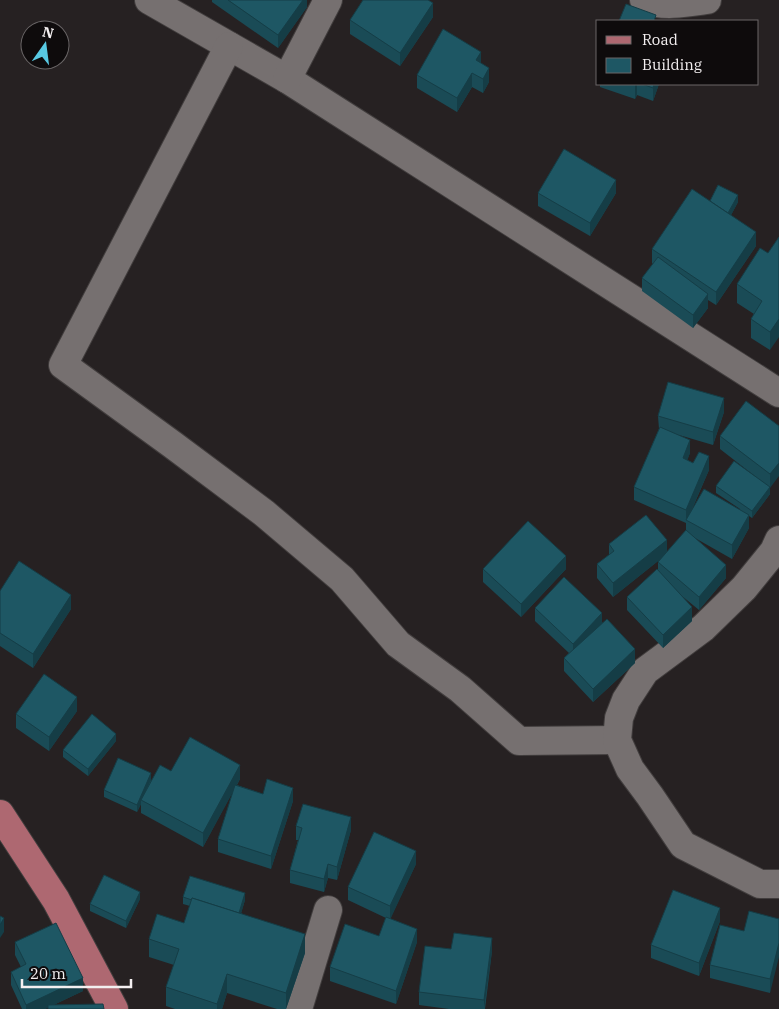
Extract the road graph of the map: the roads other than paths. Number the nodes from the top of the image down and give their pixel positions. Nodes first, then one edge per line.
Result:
1 (149, 0) edge
2 (328, 0) edge
3 (644, 0) edge
4 (706, 0) edge
5 (229, 46) junction
6 (287, 79) junction
7 (779, 393) edge
8 (779, 540) edge
9 (617, 740) junction
10 (0, 814) edge
11 (779, 884) edge
12 (328, 910) dead end
13 (114, 1009) edge
14 (298, 1009) edge

1 - 5 street
2 - 6 street
3 - 4 street
5 - 6 street
5 - 9 street
6 - 7 street
8 - 9 street
9 - 11 street
10 - 13 main road
12 - 14 street

